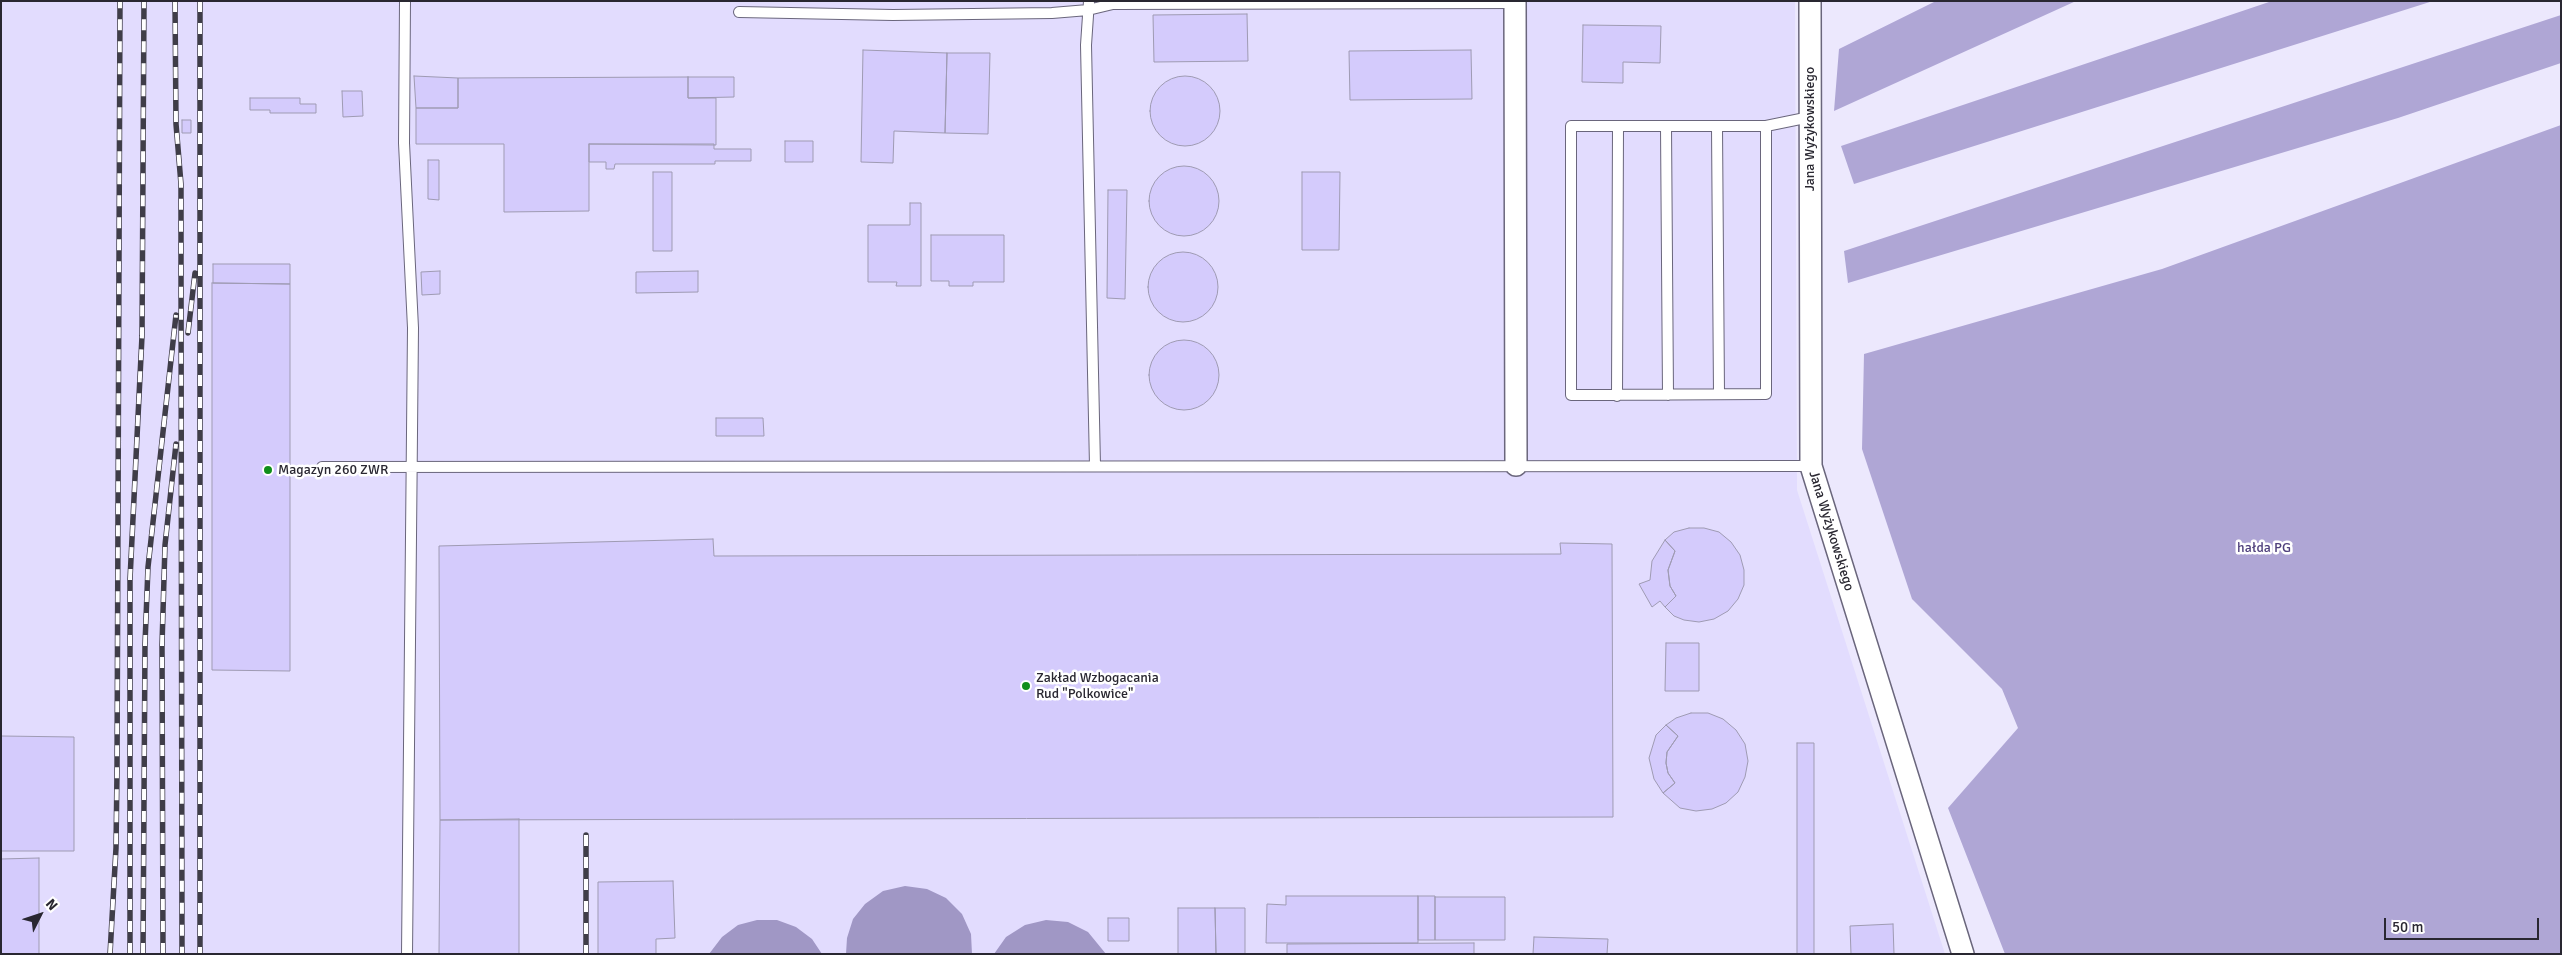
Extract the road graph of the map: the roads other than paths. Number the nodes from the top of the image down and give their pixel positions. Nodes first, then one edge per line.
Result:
1 (405, 1) edge
2 (1810, 1) edge
3 (1515, 2) edge
4 (1088, 6) edge
5 (739, 12) dead end
6 (1810, 117) junction
7 (1618, 126) junction
8 (1666, 126) junction
9 (1766, 126) junction
10 (1717, 127) junction
11 (1719, 394) junction
12 (1668, 395) junction
13 (1617, 396) junction
14 (1516, 465) junction
15 (410, 466) junction
16 (1095, 466) junction
17 (1811, 466) junction
18 (322, 467) dead end
19 (408, 954) edge
20 (1963, 954) edge

1 - 15 lane
2 - 6 street, Jana Wyżykowskiego
3 - 4 lane
3 - 14 street
4 - 5 lane
4 - 16 lane
6 - 9 lane
6 - 17 street, Jana Wyżykowskiego
7 - 8 lane
7 - 13 lane
7 - 13 lane
8 - 10 lane
8 - 12 lane
9 - 10 lane
9 - 11 lane
10 - 11 lane
11 - 12 lane
12 - 13 lane
14 - 16 lane
14 - 17 lane
15 - 16 lane
15 - 18 lane
15 - 19 lane
17 - 20 street, Jana Wyżykowskiego

